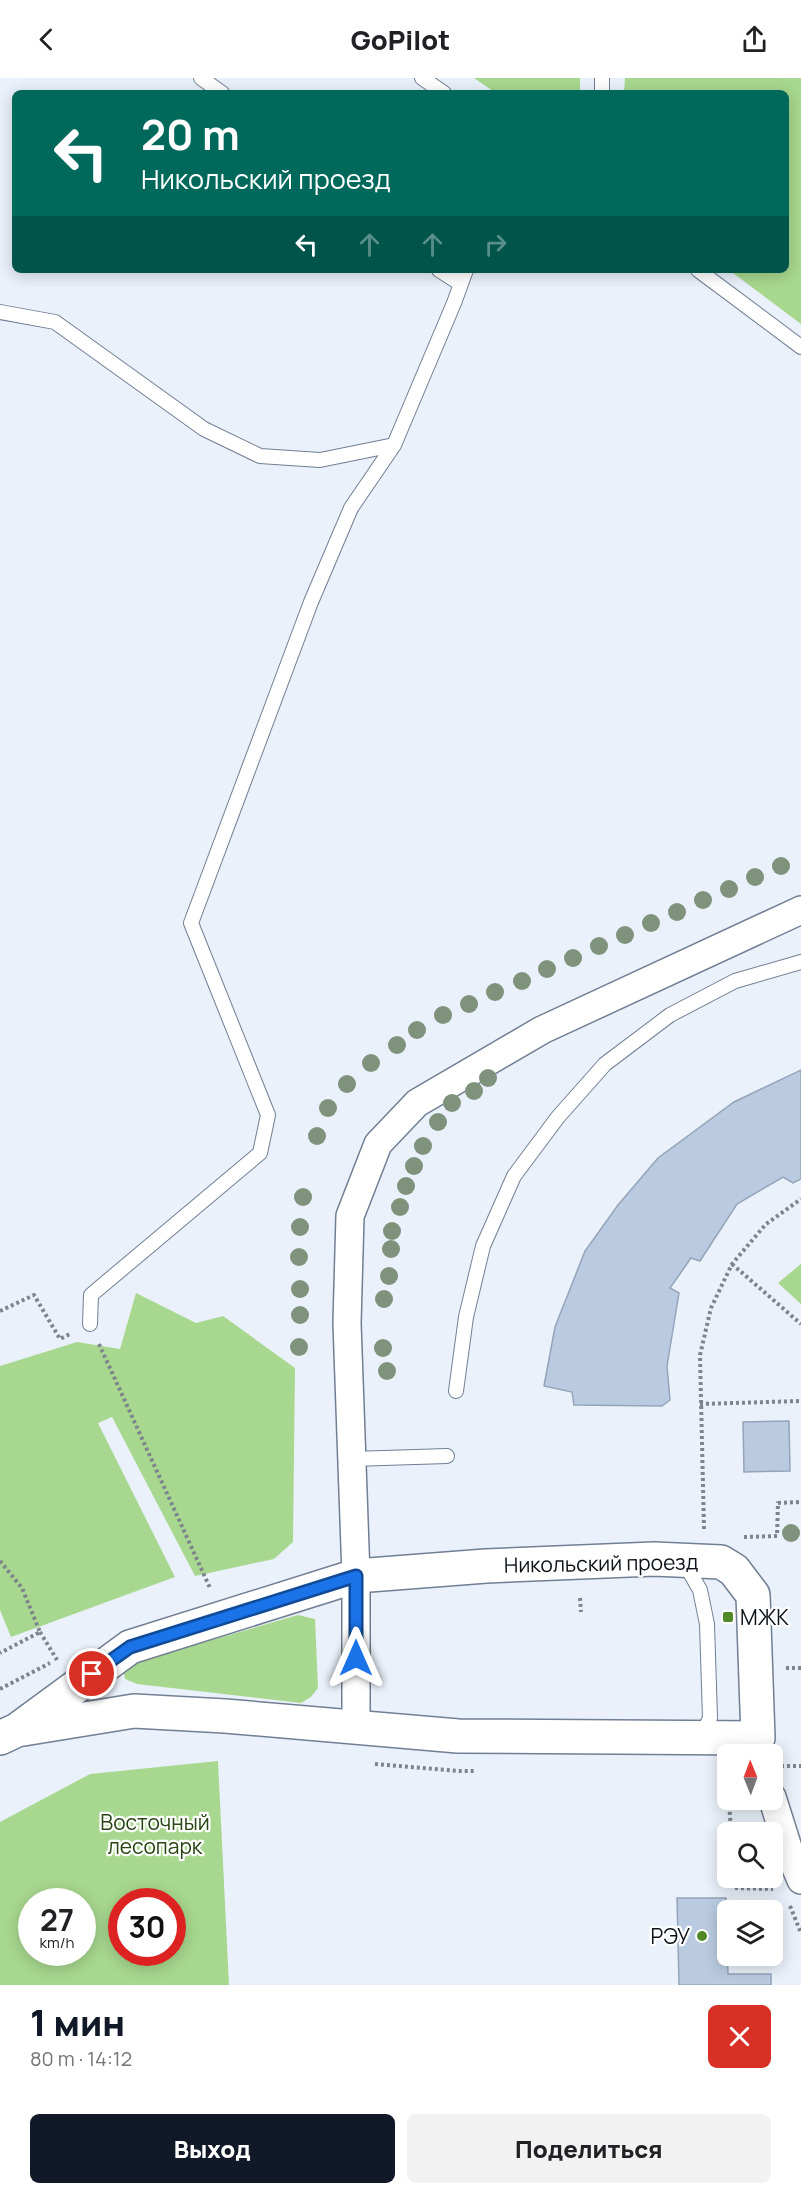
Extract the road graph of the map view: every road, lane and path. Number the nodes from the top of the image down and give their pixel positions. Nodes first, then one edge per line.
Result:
1 (201, 78) edge
2 (422, 78) edge
3 (218, 90) edge
4 (440, 90) edge
5 (444, 273) edge
6 (465, 273) edge
7 (702, 273) edge
8 (461, 284) junction
9 (0, 312) edge
10 (801, 347) edge
11 (394, 444) junction
12 (801, 910) edge
13 (801, 962) edge
14 (801, 1199) edge
15 (732, 1264) junction
16 (0, 1311) edge
17 (801, 1323) edge
18 (90, 1324) junction
19 (456, 1391) dead end
20 (801, 1401) edge
21 (700, 1404) junction
22 (447, 1456) dead end
23 (352, 1459) junction
24 (801, 1502) edge
25 (735, 1537) dead end
26 (694, 1549) junction
27 (0, 1561) edge
28 (356, 1576) junction
29 (214, 1597) dead end
30 (580, 1598) dead end
31 (580, 1612) dead end
32 (40, 1632) junction
33 (0, 1653) edge
34 (57, 1660) dead end
35 (356, 1728) junction
36 (8, 1734) edge
37 (700, 1738) junction
38 (726, 1744) edge
39 (763, 1744) edge
40 (783, 1760) edge
41 (801, 1766) edge
42 (776, 1810) edge
43 (792, 1884) edge

1 - 3 lane
2 - 4 lane
5 - 8 lane
6 - 8 lane
7 - 10 lane
8 - 11 lane
9 - 11 lane
11 - 18 lane
12 - 23 street
13 - 19 lane
14 - 15 path
15 - 17 path
15 - 21 path
16 - 18 path
18 - 29 path
20 - 21 path
21 - 26 path
22 - 23 lane
23 - 28 street
24 - 25 path
26 - 28 street, Никольский проезд
26 - 37 lane
26 - 39 street, Никольский проезд
27 - 32 path
28 - 35 street
28 - 36 street, Никольский проезд
30 - 31 path
32 - 33 path
32 - 34 path
35 - 36 street, Никольский проезд
35 - 37 street, Никольский проезд
37 - 38 street, Никольский проезд
40 - 41 path
42 - 43 street

